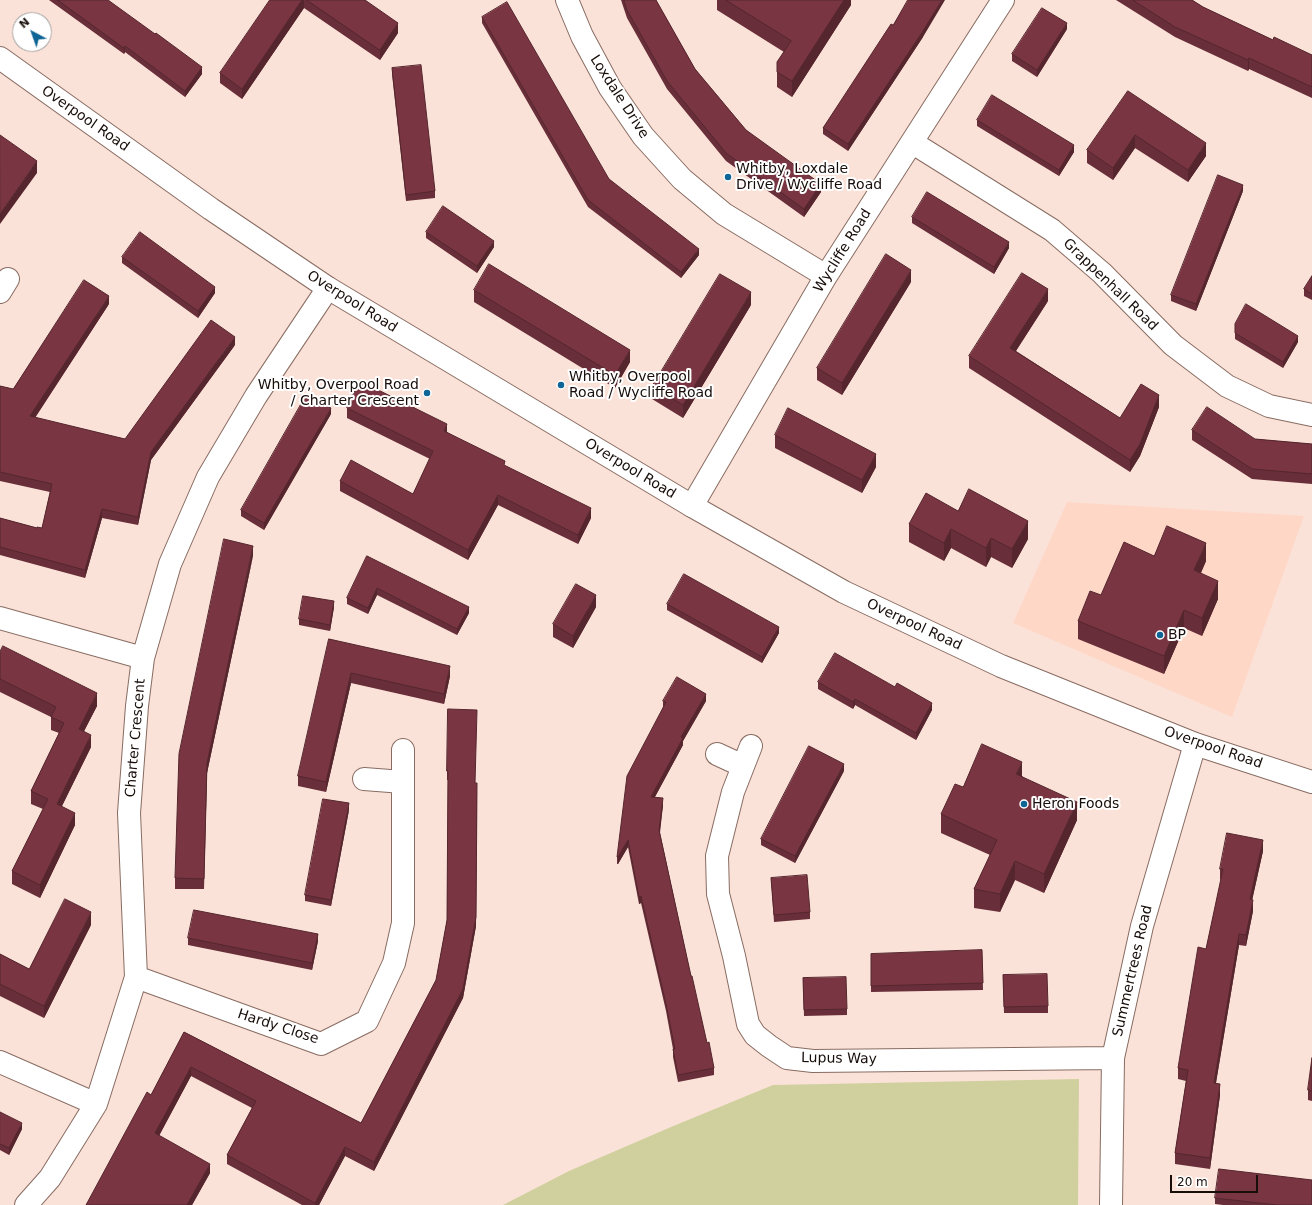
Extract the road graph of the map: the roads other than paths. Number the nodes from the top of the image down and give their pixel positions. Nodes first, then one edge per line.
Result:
1 (568, 0) edge
2 (1003, 0) edge
3 (0, 58) edge
4 (913, 143) junction
5 (826, 276) junction
6 (328, 288) junction
7 (1312, 415) edge
8 (692, 506) junction
9 (0, 618) edge
10 (143, 658) junction
11 (1195, 744) junction
12 (750, 746) dead end
13 (403, 750) dead end
14 (717, 754) dead end
15 (743, 766) junction
16 (364, 779) dead end
17 (403, 782) junction
18 (1312, 782) edge
19 (136, 977) junction
20 (1113, 1058) junction
21 (0, 1062) edge
22 (96, 1104) junction
23 (26, 1205) edge
24 (1111, 1205) edge

1 - 5 street, Loxdale Drive
2 - 4 street, Wycliffe Road
3 - 6 street, Overpool Road
4 - 5 street, Wycliffe Road
4 - 7 street, Grappenhall Road
5 - 8 street, Wycliffe Road
6 - 8 street, Overpool Road
6 - 10 street, Charter Crescent
8 - 11 street, Overpool Road
9 - 10 street
10 - 19 street, Charter Crescent
11 - 18 street, Overpool Road
11 - 20 street, Summertrees Road
12 - 15 street, Lupus Way
13 - 17 street, Hardy Close
14 - 15 street
15 - 20 street, Lupus Way
16 - 17 street
17 - 19 street, Hardy Close
19 - 22 street, Charter Crescent
20 - 24 street, Summertrees Road
21 - 22 street
22 - 23 street, Charter Crescent

